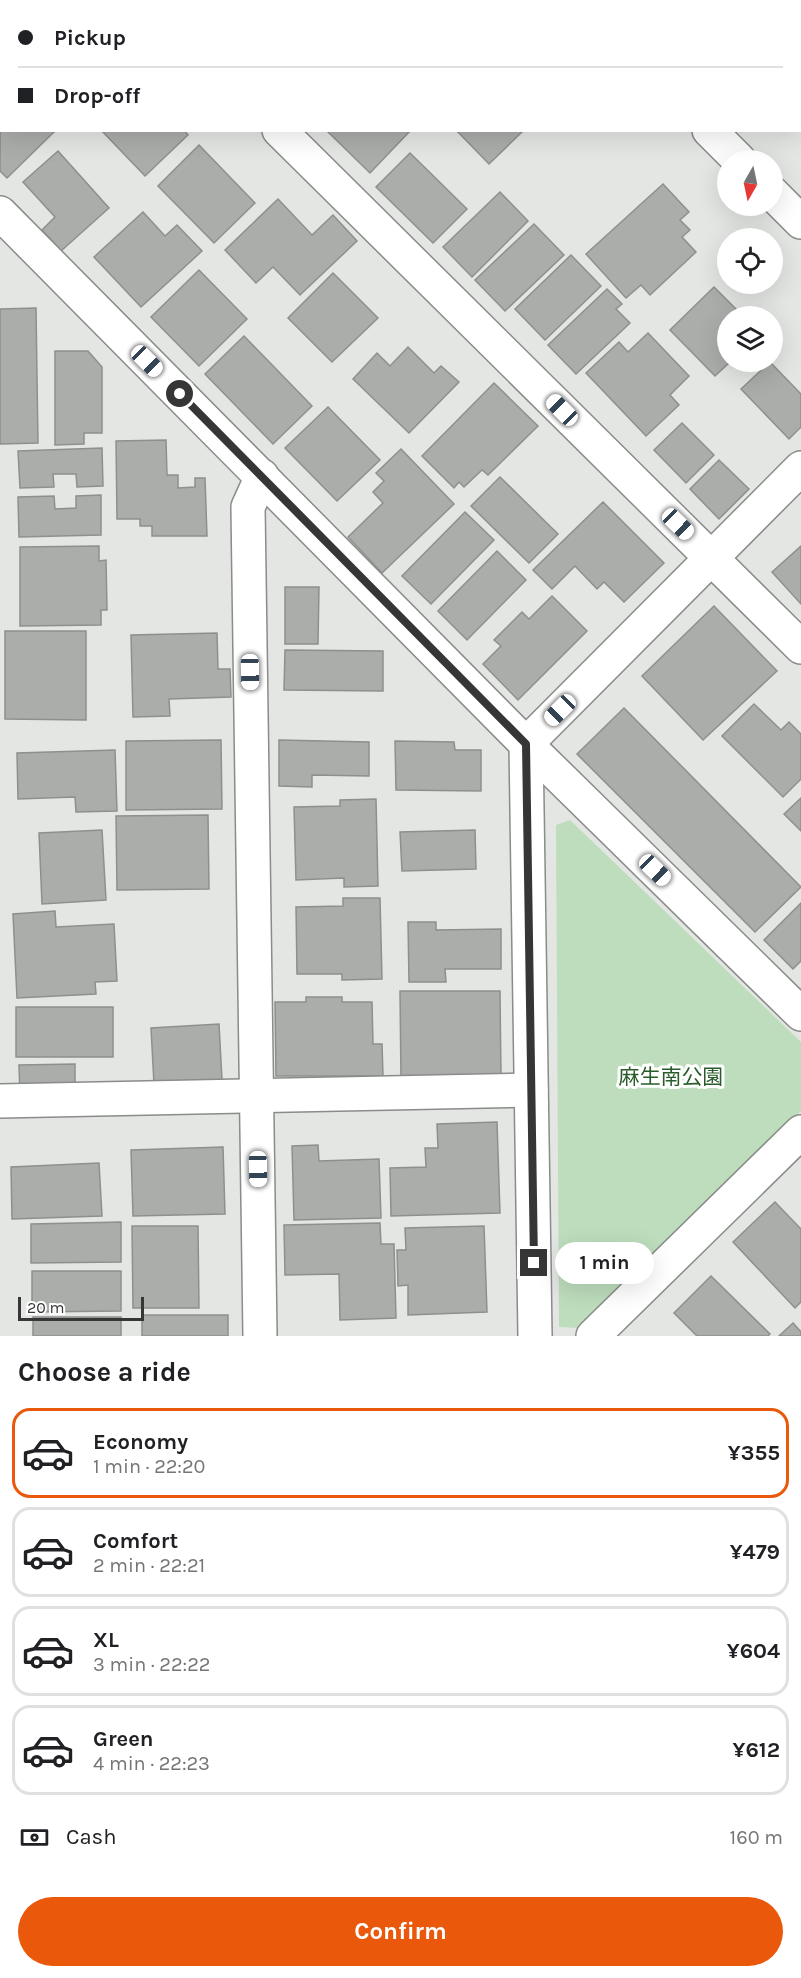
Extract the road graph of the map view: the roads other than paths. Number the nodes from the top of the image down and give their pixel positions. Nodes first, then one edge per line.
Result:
1 (281, 132) edge
2 (711, 132) edge
3 (729, 150) edge
4 (783, 205) edge
5 (0, 213) edge
6 (801, 222) edge
7 (801, 468) edge
8 (262, 476) junction
9 (712, 557) junction
10 (801, 647) edge
11 (526, 744) junction
12 (801, 1014) edge
13 (531, 1090) junction
14 (257, 1097) junction
15 (0, 1101) edge
16 (801, 1132) edge
17 (260, 1336) edge
18 (535, 1336) edge
19 (593, 1336) edge

1 - 9 street
2 - 3 street
4 - 6 street
5 - 8 street
7 - 9 street
8 - 11 street
8 - 14 street
9 - 10 street
9 - 11 street
11 - 12 street
11 - 13 street
13 - 14 street
13 - 18 street
14 - 15 street
14 - 17 street
16 - 19 street

